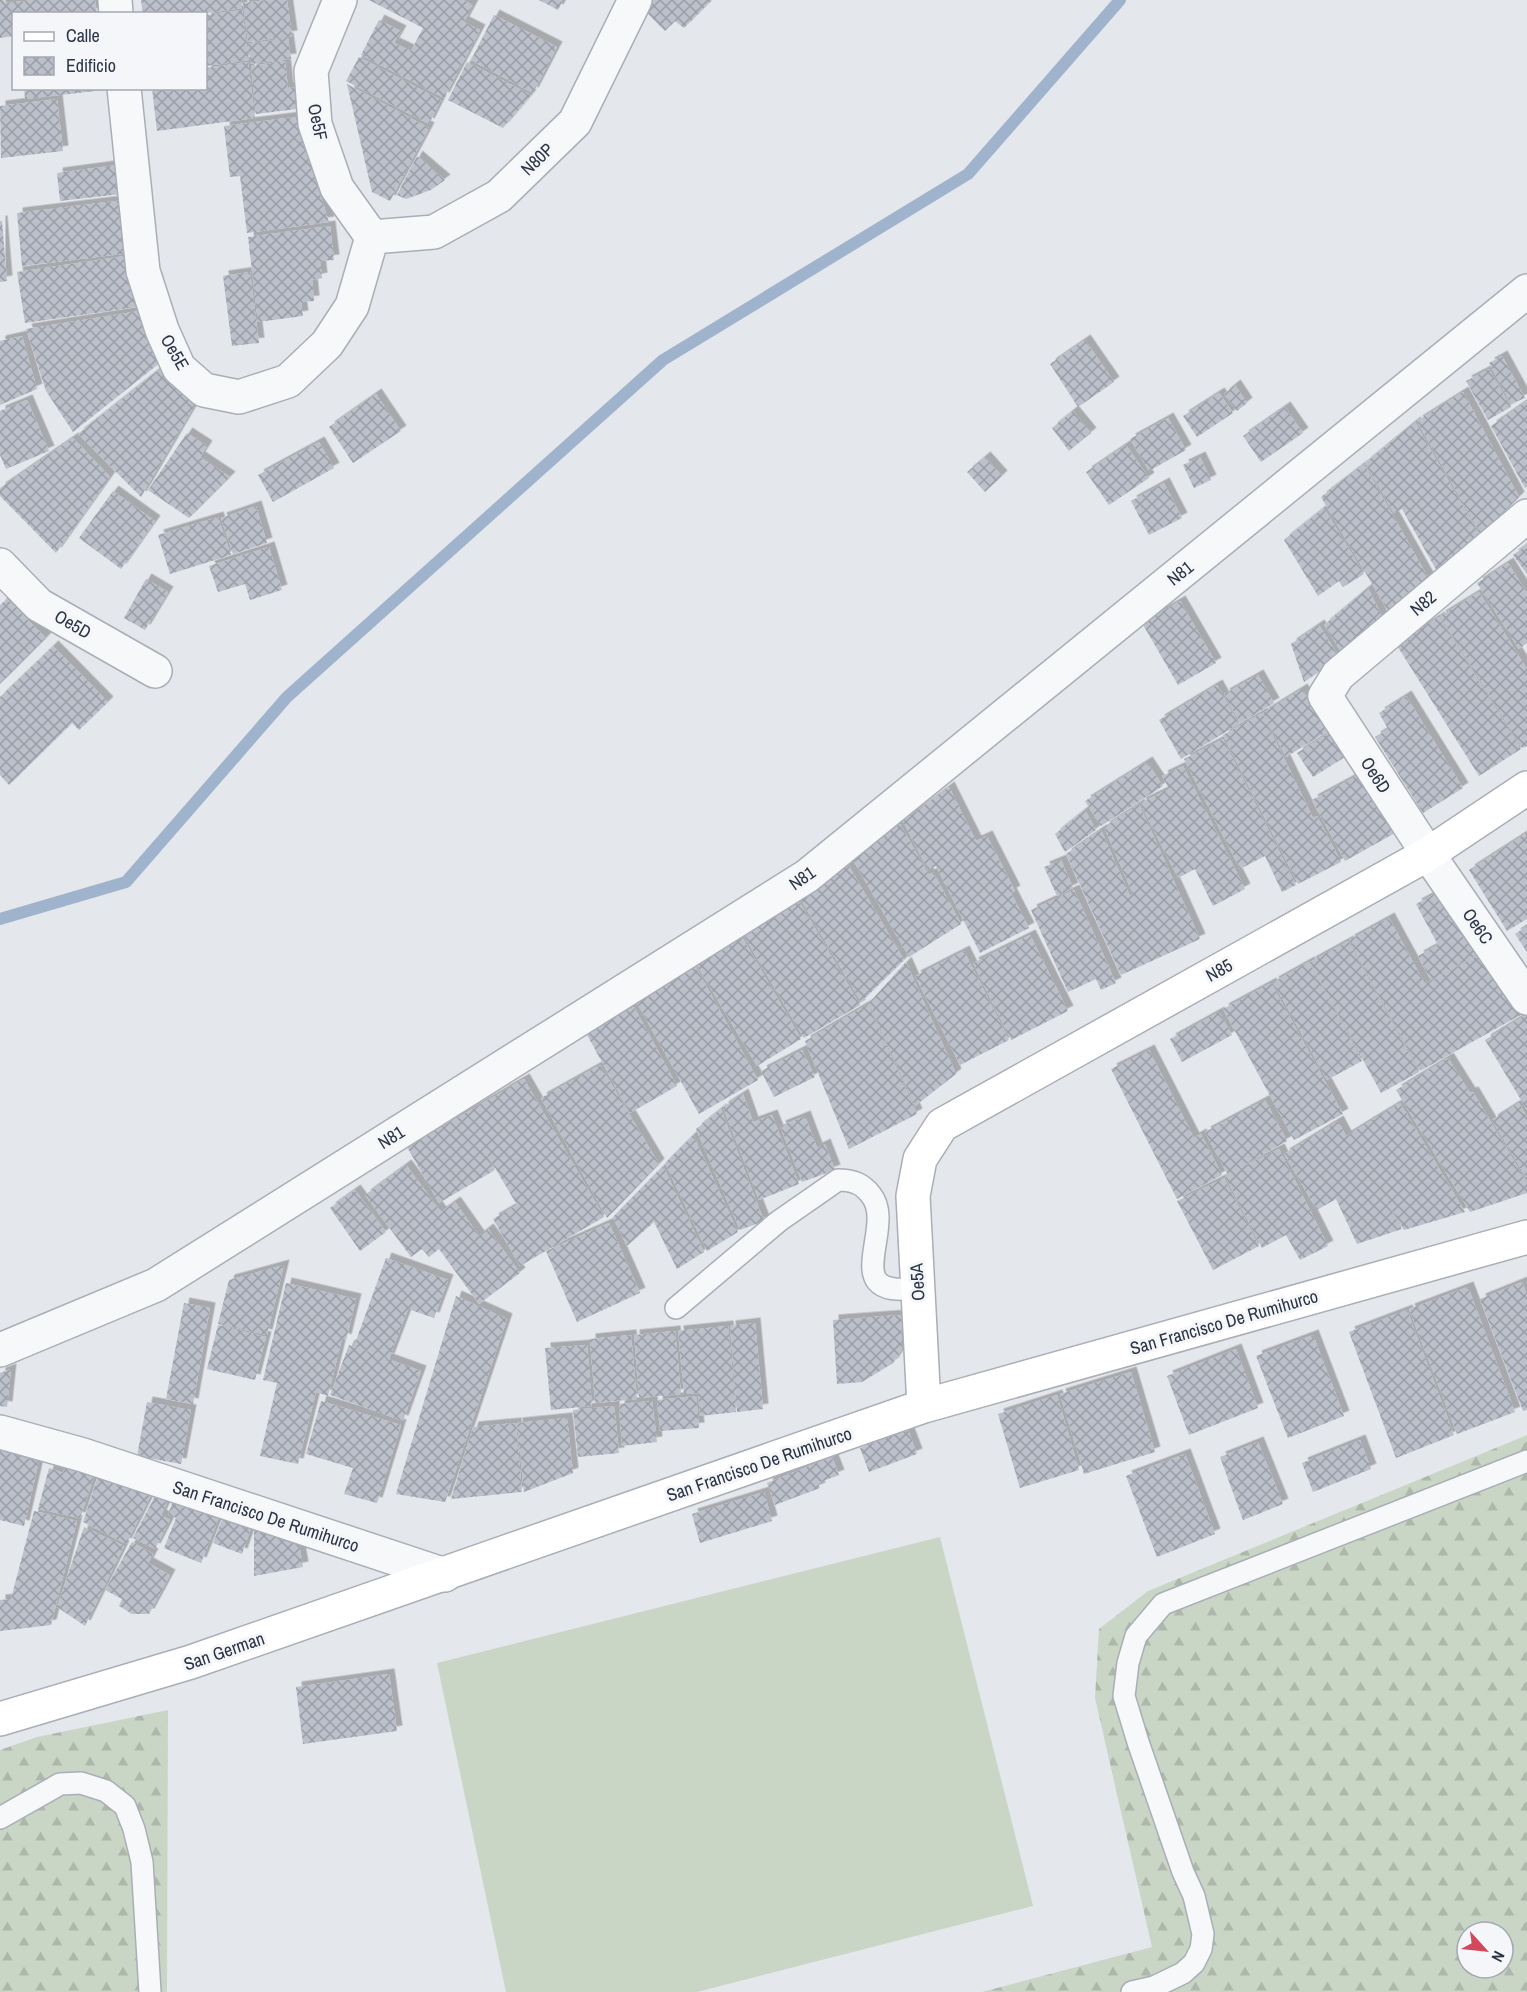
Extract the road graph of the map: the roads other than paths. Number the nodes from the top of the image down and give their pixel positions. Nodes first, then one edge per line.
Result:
1 (340, 0) edge
2 (635, 0) edge
3 (124, 90) edge
4 (372, 237) junction
5 (1527, 291) edge
6 (1527, 516) edge
7 (0, 565) edge
8 (155, 670) dead end
9 (1325, 696) joint
10 (1527, 788) edge
11 (1428, 854) junction
12 (1527, 998) edge
13 (920, 1159) joint
14 (1527, 1237) edge
15 (917, 1289) junction
16 (676, 1308) dead end
17 (0, 1350) edge
18 (924, 1406) junction
19 (0, 1432) edge
20 (1527, 1461) edge
21 (445, 1575) junction
22 (0, 1719) edge
23 (0, 1818) edge
24 (150, 1992) edge
25 (1132, 1992) edge

1 - 4 street, Oe5F
2 - 4 street, N80P
3 - 4 street, Oe5E
5 - 17 street, N81
6 - 9 street, N82
7 - 8 street, Oe5D
9 - 11 street, Oe6D
10 - 11 main road, N85
11 - 12 street, Oe6C
11 - 13 main road, N85
13 - 15 main road, Oe5A
14 - 18 main road, San Francisco De Rumihurco
15 - 16 lane
15 - 18 main road, Oe5A
18 - 21 main road, San Francisco De Rumihurco
19 - 21 street, San Francisco De Rumihurco
20 - 25 lane
21 - 22 main road, San German
23 - 24 lane

